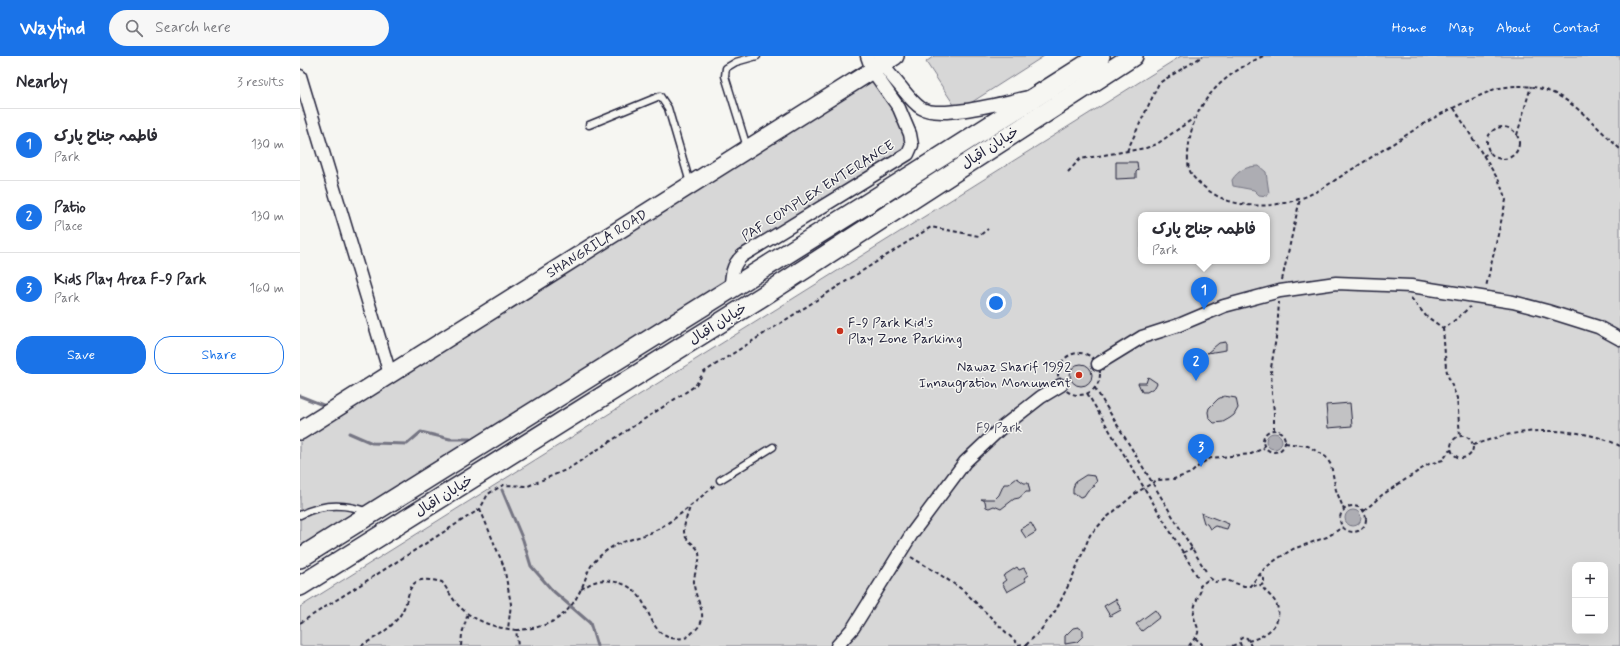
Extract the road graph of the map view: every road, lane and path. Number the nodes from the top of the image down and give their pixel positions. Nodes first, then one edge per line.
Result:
1 (757, 56) edge
2 (1100, 56) edge
3 (1133, 56) edge
4 (1202, 56) edge
5 (1263, 56) edge
6 (879, 60) edge
7 (300, 76) edge
8 (1531, 86) junction
9 (1040, 94) junction
10 (1454, 108) junction
11 (1195, 117) junction
12 (589, 125) dead end
13 (1517, 135) junction
14 (747, 149) junction
15 (1620, 149) edge
16 (1127, 151) junction
17 (1490, 152) junction
18 (1483, 156) junction
19 (1068, 172) dead end
20 (691, 184) junction
21 (1300, 199) junction
22 (988, 230) dead end
23 (1402, 286) junction
24 (731, 289) junction
25 (1280, 291) junction
26 (1482, 297) junction
27 (1443, 328) junction
28 (1620, 339) edge
29 (1098, 364) junction
30 (390, 374) junction
31 (1061, 385) junction
32 (1095, 388) junction
33 (1087, 393) junction
34 (1274, 430) junction
35 (300, 431) edge
36 (1460, 436) junction
37 (1285, 443) junction
38 (1473, 445) junction
39 (1620, 446) edge
40 (773, 447) dead end
41 (1264, 448) junction
42 (1452, 450) junction
43 (720, 480) joint
44 (1152, 482) junction
45 (1144, 487) junction
46 (690, 507) junction
47 (480, 509) junction
48 (1344, 510) junction
49 (1364, 512) junction
50 (372, 514) junction
51 (300, 515) edge
52 (1343, 527) junction
53 (1192, 548) junction
54 (902, 551) junction
55 (1183, 553) junction
56 (300, 558) edge
57 (1207, 573) dead end
58 (1260, 575) junction
59 (1199, 579) dead end
60 (1253, 584) junction
61 (1261, 585) junction
62 (300, 586) edge
63 (581, 589) junction
64 (468, 613) junction
65 (300, 623) edge
66 (508, 629) junction
67 (516, 630) junction
68 (1195, 638) junction
69 (1248, 641) junction
70 (1027, 645) edge
71 (1240, 645) edge
72 (360, 646) edge
73 (461, 646) edge
74 (518, 646) edge
75 (837, 646) edge
76 (1018, 646) edge
77 (1189, 646) edge
78 (1201, 646) edge
79 (1232, 646) edge
80 (1250, 646) edge

1 - 14 lane
2 - 9 main road, خیابان اقبال
3 - 62 main road, خیابان اقبال
4 - 16 path
5 - 11 path
6 - 9 street
6 - 14 street, SHANGRILA ROAD
6 - 24 street, PAF COMPLEX ENTERANCE
7 - 30 street
8 - 10 path
8 - 13 path
8 - 15 path
9 - 24 main road, خیابان اقبال
10 - 18 path
10 - 21 path
11 - 16 path
11 - 21 path
12 - 20 lane
13 - 17 path
13 - 17 path
14 - 20 street, SHANGRILA ROAD
16 - 19 path
17 - 18 path
18 - 26 path
20 - 30 street, SHANGRILA ROAD
21 - 25 path
22 - 47 path
23 - 25 street
23 - 26 street
23 - 27 path
24 - 50 main road, خیابان اقبال
25 - 29 street
25 - 34 path
26 - 27 path
26 - 28 street
27 - 36 path
29 - 31 path
29 - 32 path
30 - 35 street, SHANGRILA ROAD
31 - 33 path
31 - 54 street
32 - 33 path
32 - 44 path
33 - 45 path
34 - 37 path
34 - 41 path
36 - 38 path
36 - 42 path
37 - 41 path
37 - 48 path
38 - 39 path
38 - 42 path
40 - 43 lane
41 - 44 path
42 - 49 path
43 - 46 path
44 - 45 path
44 - 53 path
45 - 55 path
45 - 70 path
46 - 63 path
46 - 63 path
47 - 65 path
47 - 66 path
48 - 49 path
48 - 52 path
49 - 52 path
50 - 51 lane
50 - 56 main road, خیابان اقبال
52 - 58 path
53 - 55 path
53 - 57 path
54 - 75 street
54 - 76 path
55 - 59 path
58 - 60 path
58 - 61 path
60 - 61 path
60 - 68 path
61 - 69 path
63 - 67 path
64 - 66 path
64 - 72 path
64 - 73 path
66 - 67 path
67 - 74 path
68 - 77 path
68 - 78 path
69 - 71 path
69 - 80 path
70 - 76 path
71 - 79 path

